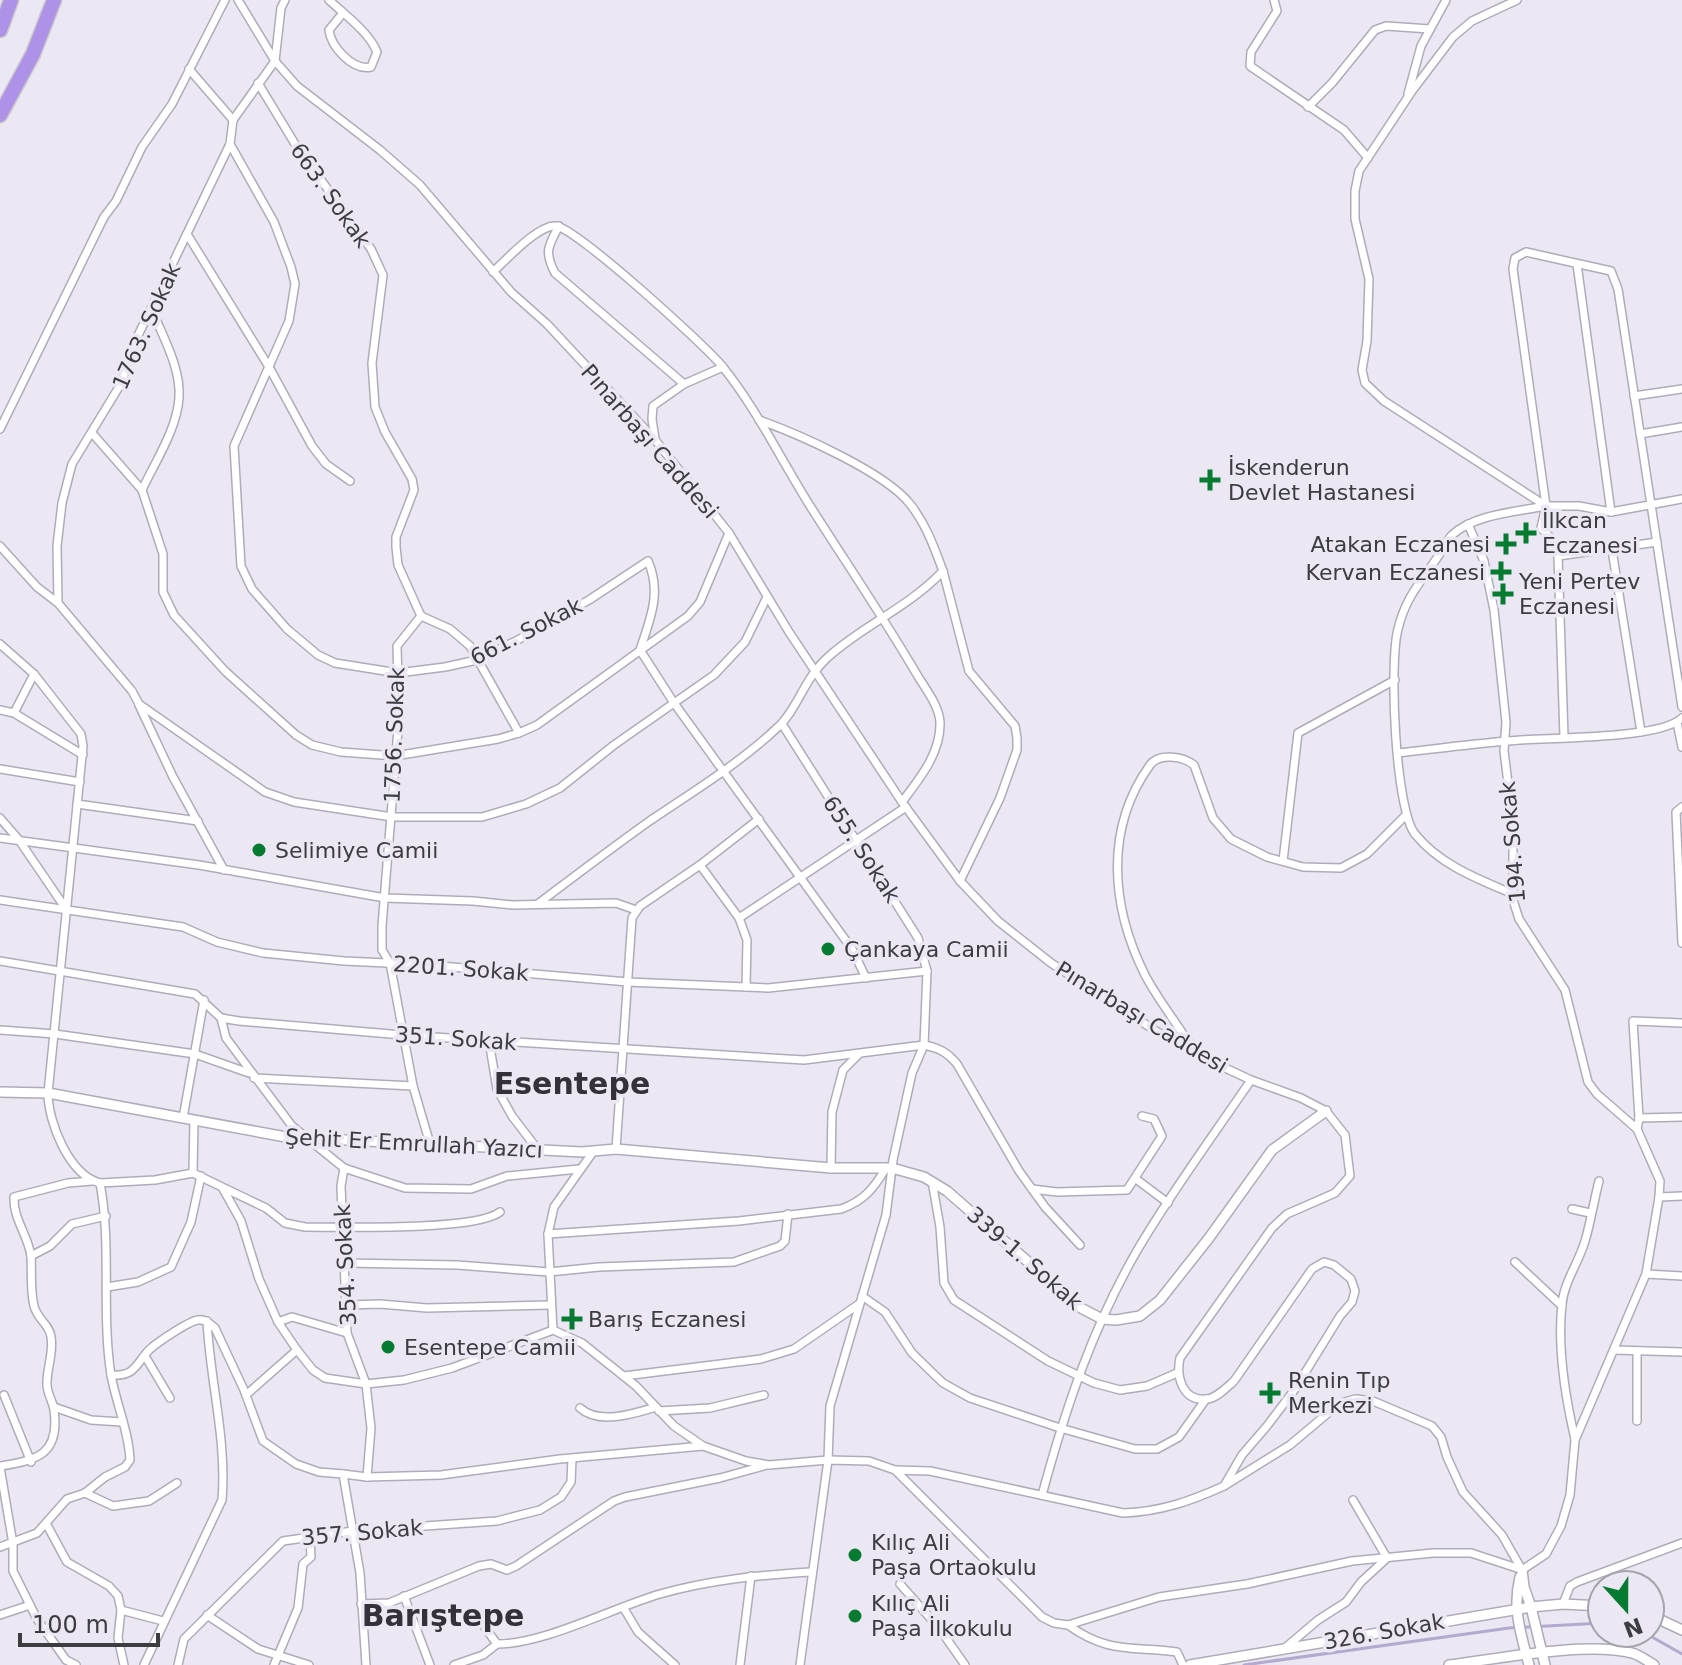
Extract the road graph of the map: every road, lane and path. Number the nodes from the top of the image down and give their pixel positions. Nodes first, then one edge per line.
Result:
1 (11, 0) edge
2 (45, 0) edge
3 (54, 0) edge
4 (225, 0) edge
5 (238, 0) edge
6 (272, 0) edge
7 (329, 0) edge
8 (1274, 0) edge
9 (1446, 0) edge
10 (1517, 0) edge
11 (283, 4) edge
12 (343, 13) junction
13 (1430, 29) junction
14 (0, 30) edge
15 (275, 61) junction
16 (189, 69) junction
17 (258, 83) junction
18 (1406, 100) junction
19 (0, 102) edge
20 (1308, 107) junction
21 (0, 115) edge
22 (233, 120) junction
23 (230, 144) junction
24 (1368, 158) junction
25 (559, 226) junction
26 (187, 234) junction
27 (1577, 264) junction
28 (493, 272) junction
29 (152, 310) junction
30 (269, 367) junction
31 (723, 367) junction
32 (684, 384) junction
33 (1682, 389) edge
34 (1634, 396) junction
35 (759, 420) junction
36 (1682, 427) edge
37 (0, 429) edge
38 (92, 433) junction
39 (1640, 434) junction
40 (656, 441) junction
41 (350, 481) dead end
42 (142, 490) junction
43 (1682, 499) edge
44 (1653, 505) junction
45 (1546, 506) junction
46 (1611, 512) junction
47 (1468, 524) junction
48 (729, 533) junction
49 (1657, 542) junction
50 (0, 546) edge
51 (1612, 550) junction
52 (1558, 556) junction
53 (943, 571) junction
54 (767, 597) junction
55 (58, 603) junction
56 (421, 616) junction
57 (884, 619) junction
58 (0, 644) edge
59 (640, 650) junction
60 (477, 660) junction
61 (814, 671) junction
62 (398, 673) junction
63 (34, 674) junction
64 (1395, 680) junction
65 (674, 703) junction
66 (139, 704) junction
67 (1682, 707) edge
68 (0, 710) edge
69 (14, 713) junction
70 (1680, 720) edge
71 (782, 724) junction
72 (1641, 732) junction
73 (519, 733) junction
74 (1564, 736) junction
75 (1505, 741) junction
76 (1682, 747) edge
77 (1398, 753) junction
78 (83, 755) junction
79 (395, 756) junction
80 (0, 769) edge
81 (724, 771) junction
82 (80, 782) junction
83 (77, 804) junction
84 (904, 805) junction
85 (1682, 807) edge
86 (1405, 816) junction
87 (392, 817) junction
88 (0, 818) edge
89 (759, 819) junction
90 (198, 822) junction
91 (0, 838) edge
92 (19, 840) junction
93 (856, 840) junction
94 (73, 847) junction
95 (1283, 861) junction
96 (700, 865) junction
97 (224, 870) junction
98 (801, 877) junction
99 (960, 881) junction
100 (1513, 894) junction
101 (385, 898) junction
102 (0, 900) edge
103 (539, 903) junction
104 (66, 909) junction
105 (636, 910) junction
106 (739, 918) junction
107 (1682, 943) edge
108 (0, 961) edge
109 (390, 963) junction
110 (62, 971) junction
111 (927, 971) junction
112 (866, 978) junction
113 (628, 982) junction
114 (746, 987) junction
115 (204, 1000) junction
116 (221, 1018) junction
117 (1682, 1023) edge
118 (0, 1030) edge
119 (55, 1034) junction
120 (402, 1035) junction
121 (489, 1041) junction
122 (924, 1045) junction
123 (624, 1048) junction
124 (1193, 1049) junction
125 (195, 1054) junction
126 (859, 1054) junction
127 (252, 1076) junction
128 (1251, 1080) junction
129 (413, 1086) junction
130 (0, 1092) edge
131 (48, 1093) junction
132 (1326, 1111) junction
133 (1142, 1116) dead end
134 (1682, 1117) edge
135 (1639, 1118) junction
136 (188, 1120) junction
137 (1637, 1129) junction
138 (306, 1138) junction
139 (430, 1144) junction
140 (616, 1149) junction
141 (538, 1150) junction
142 (593, 1152) junction
143 (344, 1168) junction
144 (831, 1168) junction
145 (889, 1168) junction
146 (579, 1169) junction
147 (197, 1174) junction
148 (1136, 1179) junction
149 (932, 1181) junction
150 (1599, 1181) dead end
151 (96, 1182) junction
152 (222, 1187) junction
153 (1032, 1189) junction
154 (1682, 1196) edge
155 (1659, 1197) junction
156 (1168, 1203) junction
157 (1572, 1209) dead end
158 (500, 1212) dead end
159 (1590, 1213) junction
160 (788, 1214) junction
161 (106, 1216) junction
162 (344, 1227) junction
163 (548, 1234) junction
164 (1080, 1245) dead end
165 (31, 1256) junction
166 (1515, 1262) dead end
167 (345, 1263) junction
168 (549, 1272) junction
169 (1646, 1274) junction
170 (1682, 1276) edge
171 (107, 1287) junction
172 (861, 1300) junction
173 (348, 1305) junction
174 (550, 1305) junction
175 (1562, 1306) junction
176 (1102, 1319) junction
177 (207, 1321) junction
178 (278, 1322) junction
179 (553, 1330) junction
180 (347, 1333) junction
181 (297, 1350) junction
182 (1614, 1350) junction
183 (1637, 1351) junction
184 (1682, 1352) edge
185 (145, 1356) junction
186 (1177, 1373) junction
187 (111, 1375) junction
188 (624, 1376) junction
189 (1079, 1376) junction
190 (366, 1384) junction
191 (4, 1395) dead end
192 (246, 1395) junction
193 (764, 1395) dead end
194 (170, 1398) dead end
195 (1206, 1399) junction
196 (54, 1407) junction
197 (580, 1408) dead end
198 (658, 1409) junction
199 (1637, 1421) dead end
200 (122, 1422) junction
201 (1060, 1428) junction
202 (1575, 1440) junction
203 (703, 1446) junction
204 (572, 1459) junction
205 (828, 1460) junction
206 (31, 1462) junction
207 (769, 1465) junction
208 (0, 1466) edge
209 (895, 1470) junction
210 (343, 1474) junction
211 (367, 1477) junction
212 (177, 1483) dead end
213 (1224, 1486) junction
214 (85, 1493) junction
215 (1042, 1495) junction
216 (1353, 1500) dead end
217 (47, 1525) junction
218 (353, 1531) junction
219 (310, 1539) junction
220 (13, 1544) junction
221 (1680, 1546) edge
222 (0, 1547) edge
223 (1387, 1558) junction
224 (1522, 1570) junction
225 (811, 1572) junction
226 (751, 1576) junction
227 (900, 1584) dead end
228 (404, 1596) junction
229 (361, 1604) junction
230 (1563, 1604) junction
231 (30, 1605) junction
232 (1586, 1605) edge
233 (623, 1607) junction
234 (1531, 1607) junction
235 (121, 1610) junction
236 (1516, 1610) junction
237 (0, 1615) edge
238 (207, 1615) junction
239 (163, 1621) junction
240 (1068, 1625) junction
241 (484, 1626) dead end
242 (497, 1644) junction
243 (1285, 1648) junction
244 (1542, 1653) junction
245 (1528, 1660) edge
246 (276, 1661) edge
247 (67, 1663) edge
248 (76, 1665) edge
249 (124, 1665) edge
250 (144, 1665) edge
251 (178, 1665) edge
252 (309, 1665) edge
253 (366, 1665) edge
254 (430, 1665) edge
255 (454, 1665) edge
256 (675, 1665) edge
257 (740, 1665) edge
258 (800, 1665) edge
259 (965, 1665) edge
260 (1183, 1665) edge
261 (1190, 1665) edge
262 (1449, 1665) edge
263 (1545, 1665) edge
264 (1654, 1665) edge

1 - 14 highway
2 - 19 highway
3 - 21 highway
4 - 16 street
5 - 15 street, Pınarbaşı Caddesi
6 - 11 street
7 - 12 street
8 - 20 street
9 - 13 street
10 - 18 street
11 - 15 street
12 - 12 street
13 - 18 street
13 - 20 street
15 - 17 street, 1763. Sokak
15 - 28 street, Pınarbaşı Caddesi
16 - 22 street
16 - 37 street
17 - 22 street, 1763. Sokak
17 - 56 street, 663. Sokak
18 - 24 street
20 - 24 street
22 - 23 street, 1763. Sokak
23 - 26 street, 1763. Sokak
23 - 30 street
24 - 45 street
25 - 28 street
25 - 31 street
25 - 32 street
26 - 29 street, 1763. Sokak
26 - 30 street
27 - 34 street
27 - 45 street
27 - 46 street
28 - 40 street, Pınarbaşı Caddesi
29 - 38 street, 1763. Sokak
29 - 42 street
30 - 41 street
30 - 62 street, 661. Sokak
31 - 32 street
31 - 35 street
32 - 40 street
33 - 34 street
34 - 39 street
35 - 53 street
35 - 57 street
36 - 39 street
38 - 42 street
38 - 55 street, 1763. Sokak
39 - 44 street
40 - 48 street, Pınarbaşı Caddesi
42 - 79 street
43 - 44 street
44 - 46 street
44 - 49 street
45 - 46 street
45 - 47 street
45 - 52 street
47 - 64 street
47 - 75 street, 194. Sokak
48 - 54 street, Pınarbaşı Caddesi
48 - 59 street
49 - 51 street
49 - 67 street
50 - 55 street
51 - 52 street
51 - 72 street
52 - 74 street
53 - 57 street
53 - 99 street
54 - 61 street, Pınarbaşı Caddesi
54 - 65 street
55 - 66 street
56 - 60 street
56 - 62 street, 1756. Sokak
57 - 61 street
57 - 84 street
58 - 63 street
59 - 60 street, 661. Sokak
59 - 65 street
59 - 73 street
60 - 62 street, 661. Sokak
60 - 73 street
61 - 71 street
61 - 84 street, Pınarbaşı Caddesi
62 - 79 street, 1756. Sokak
63 - 69 street
63 - 78 street
64 - 77 street
64 - 95 street
65 - 81 street
65 - 87 street
66 - 87 street
66 - 90 street
68 - 69 street
69 - 78 street
70 - 72 street
70 - 76 street
71 - 81 street
71 - 93 street, 655. Sokak
72 - 74 street
73 - 79 street
74 - 75 street
75 - 77 street
75 - 100 street, 194. Sokak
77 - 86 street
78 - 82 street
79 - 87 street, 1756. Sokak
80 - 82 street
81 - 89 street
81 - 103 street
82 - 83 street
83 - 90 street
83 - 94 street
84 - 93 street
84 - 99 street, Pınarbaşı Caddesi
85 - 107 street
86 - 95 street
86 - 100 street
87 - 101 street, 1756. Sokak
88 - 92 street
89 - 96 street
89 - 98 street
90 - 97 street
91 - 92 street
92 - 94 street
92 - 104 street
93 - 98 street
93 - 111 street, 655. Sokak
94 - 97 street
94 - 104 street
95 - 124 street
96 - 105 street
96 - 106 street
97 - 101 street
98 - 106 street
98 - 112 street
99 - 124 street, Pınarbaşı Caddesi
100 - 137 street, 194. Sokak
101 - 103 street
101 - 109 street, 1756. Sokak
102 - 104 street, 2201. Sokak
103 - 105 street
104 - 109 street, 2201. Sokak
104 - 110 street
105 - 113 street
106 - 114 street
108 - 110 street
109 - 113 street, 2201. Sokak
109 - 120 street, 1756. Sokak
110 - 115 street
110 - 119 street
111 - 112 street, 2201. Sokak
111 - 122 street, 655. Sokak
112 - 114 street, 2201. Sokak
113 - 114 street, 2201. Sokak
113 - 123 street
115 - 116 street
115 - 125 street
116 - 120 street, 351. Sokak
116 - 127 street
117 - 135 street
118 - 119 street
119 - 125 street
119 - 131 street
120 - 121 street, 351. Sokak
120 - 129 street, 1756. Sokak
121 - 123 street, 351. Sokak
121 - 141 street
122 - 126 street, 351. Sokak
122 - 145 street, 655. Sokak
122 - 153 street
123 - 126 street, 351. Sokak
123 - 140 street
124 - 128 street, Pınarbaşı Caddesi
125 - 127 street
125 - 136 street
126 - 144 street
127 - 129 street
127 - 138 street
128 - 132 street, Pınarbaşı Caddesi
128 - 156 street
129 - 139 street, 1756. Sokak
130 - 131 street, Şehit Er Emrullah Yazıcı
131 - 136 street, Şehit Er Emrullah Yazıcı
131 - 151 street
132 - 176 street, 339-1. Sokak
132 - 186 street
133 - 148 street
134 - 135 street
135 - 137 street
136 - 138 street, Şehit Er Emrullah Yazıcı
136 - 147 street
137 - 155 street, 194. Sokak
138 - 139 street, Şehit Er Emrullah Yazıcı
138 - 143 street
139 - 141 street, Şehit Er Emrullah Yazıcı
140 - 142 street, Şehit Er Emrullah Yazıcı
140 - 144 street, Şehit Er Emrullah Yazıcı
141 - 142 street, Şehit Er Emrullah Yazıcı
142 - 146 street
143 - 146 street
143 - 162 street, 354. Sokak
144 - 145 street, 339-1. Sokak
145 - 149 street, 339-1. Sokak
145 - 160 street
145 - 172 street, 655. Sokak
146 - 163 street
147 - 151 street
147 - 152 street
147 - 171 street
148 - 153 street
148 - 156 street
149 - 176 street, 339-1. Sokak
149 - 189 street
150 - 159 street
151 - 161 street
151 - 165 street
152 - 162 street
152 - 178 street
153 - 164 street
154 - 155 street
155 - 169 street, 194. Sokak
156 - 176 street
157 - 159 street
158 - 162 street
159 - 175 street
160 - 163 street
160 - 168 street
161 - 165 street
161 - 171 street
162 - 167 street, 354. Sokak
163 - 168 street
165 - 196 street
166 - 175 street
167 - 168 street
167 - 173 street, 354. Sokak
168 - 174 street
169 - 170 street
169 - 182 street, 194. Sokak
171 - 187 street
172 - 188 street
172 - 201 street
172 - 205 street, 655. Sokak
173 - 174 street
173 - 180 street, 354. Sokak
174 - 179 street
175 - 202 street
176 - 189 street
177 - 185 street
177 - 192 street
177 - 239 street
178 - 180 street
178 - 181 street
179 - 188 street
179 - 190 street
180 - 190 street, 354. Sokak
181 - 190 street
181 - 192 street
182 - 183 street
182 - 202 street, 194. Sokak
183 - 184 street
183 - 199 street
185 - 187 street
185 - 194 street
186 - 189 street
186 - 195 street
187 - 200 street
188 - 198 street
189 - 201 street
190 - 211 street, 354. Sokak
191 - 206 street
192 - 210 street
193 - 198 street
195 - 201 street
195 - 213 street
196 - 200 street
196 - 206 street
197 - 198 street
198 - 203 street
200 - 214 street
201 - 215 street
202 - 224 street, 194. Sokak
203 - 204 street
203 - 207 street
204 - 211 street
204 - 218 street, 357. Sokak
205 - 207 street
205 - 209 street
205 - 225 street, 655. Sokak
206 - 208 street
207 - 228 street
208 - 220 street
209 - 215 street
209 - 240 street
210 - 211 street
210 - 218 street
212 - 214 street
213 - 215 street
213 - 224 street
214 - 217 street
216 - 223 street
217 - 220 street
217 - 235 street
218 - 219 street, 357. Sokak
218 - 229 street
219 - 238 street, 357. Sokak
219 - 246 street
220 - 222 street
220 - 231 street
221 - 230 street
223 - 224 street
223 - 240 street
223 - 243 street
224 - 234 street
224 - 236 street
225 - 226 street
225 - 258 street, 655. Sokak
226 - 233 street
226 - 257 street
227 - 259 street
228 - 229 street
228 - 254 street
229 - 253 street
230 - 232 street, 326. Sokak
230 - 234 street, 326. Sokak
231 - 237 street
231 - 247 street
233 - 242 street
233 - 256 street
234 - 236 street, 326. Sokak
234 - 244 street
235 - 239 street
235 - 249 street
236 - 243 street, 326. Sokak
236 - 245 street
238 - 246 street
238 - 251 street, 357. Sokak
239 - 250 street
240 - 260 street
241 - 242 street
242 - 255 street
243 - 261 street, 326. Sokak
244 - 245 street, 326. Sokak
244 - 263 street
244 - 264 street, 326. Sokak
245 - 262 street, 326. Sokak
246 - 252 street
247 - 248 street

